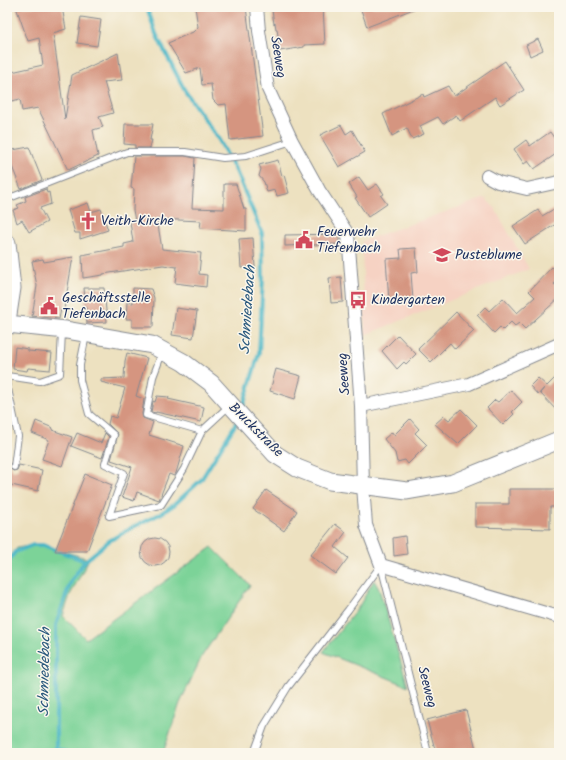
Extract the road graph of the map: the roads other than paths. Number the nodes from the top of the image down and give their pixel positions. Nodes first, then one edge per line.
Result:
1 (257, 7) edge
2 (292, 141) junction
3 (487, 176) dead end
4 (559, 182) edge
5 (7, 199) edge
6 (7, 243) edge
7 (7, 323) edge
8 (63, 329) junction
9 (86, 333) junction
10 (559, 344) edge
11 (163, 351) junction
12 (7, 376) edge
13 (7, 384) edge
14 (231, 406) junction
15 (361, 406) junction
16 (202, 431) junction
17 (559, 440) edge
18 (14, 467) dead end
19 (363, 486) junction
20 (381, 565) junction
21 (559, 617) edge
22 (254, 753) edge
23 (428, 753) edge

1 - 2 street, Seeweg
2 - 5 lane
2 - 15 street, Seeweg
3 - 4 street
6 - 7 street
7 - 8 street, Bruckstraße
8 - 9 street, Bruckstraße
8 - 12 lane
9 - 11 street, Bruckstraße
9 - 16 lane
10 - 15 street
11 - 14 street, Bruckstraße
11 - 16 lane
13 - 18 lane
14 - 16 lane
14 - 19 street, Bruckstraße
15 - 19 street, Seeweg
17 - 19 street, Bruckstraße
19 - 20 street, Seeweg
20 - 21 street
20 - 22 lane
20 - 23 lane, Seeweg

